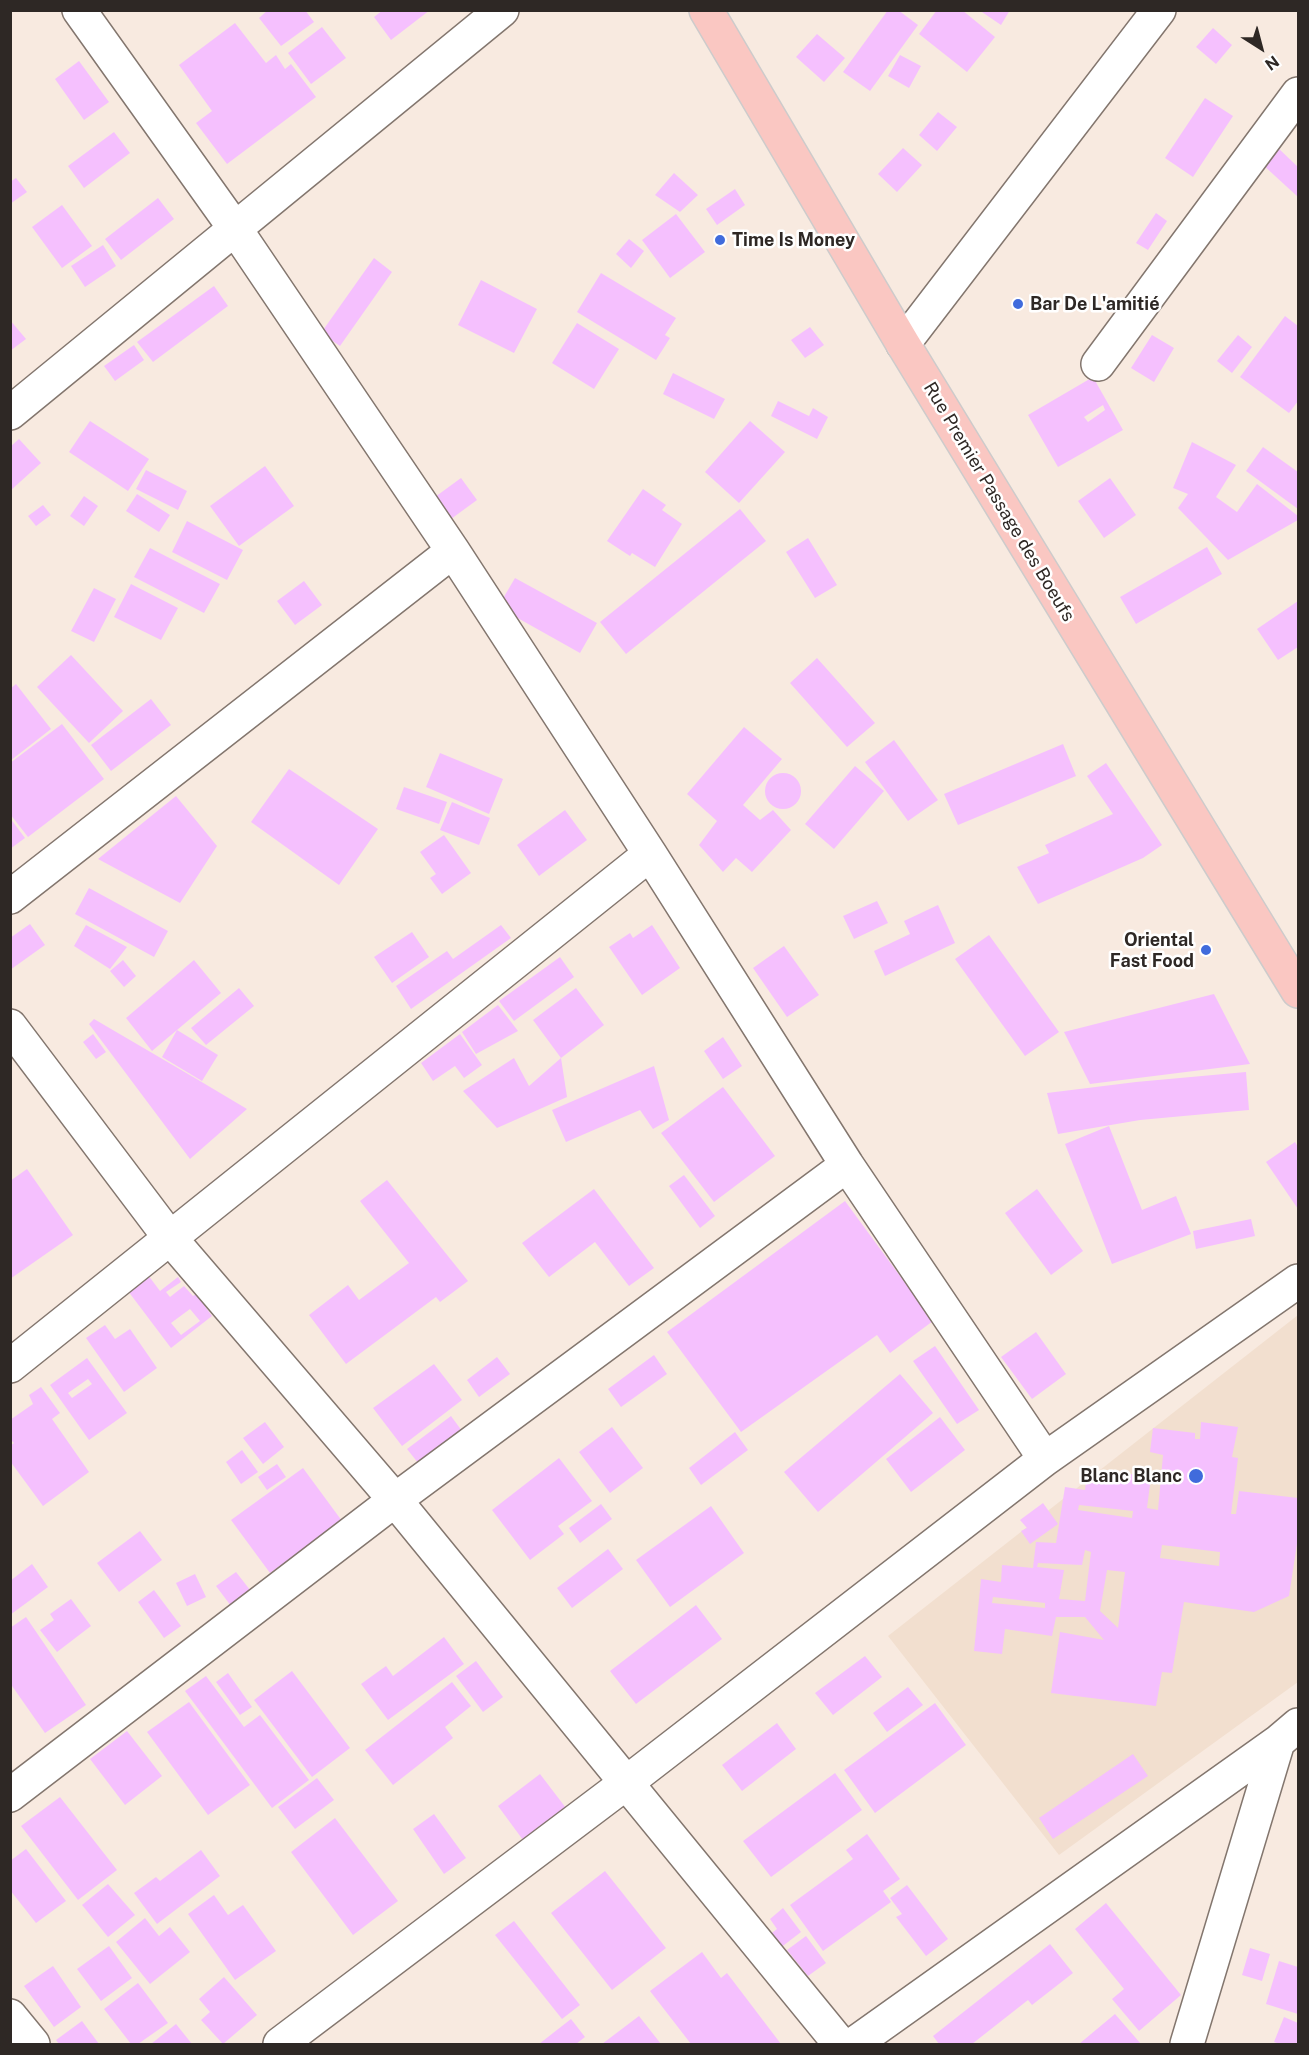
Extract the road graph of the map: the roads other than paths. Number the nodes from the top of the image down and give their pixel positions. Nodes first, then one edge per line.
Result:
1 (79, 10) edge
2 (502, 10) edge
3 (706, 10) edge
4 (1159, 10) edge
5 (1299, 94) edge
6 (236, 230) junction
7 (903, 344) junction
8 (1098, 364) dead end
9 (10, 413) edge
10 (453, 551) junction
11 (650, 854) junction
12 (10, 897) edge
13 (1299, 991) edge
14 (10, 1026) edge
15 (847, 1165) junction
16 (170, 1238) junction
17 (1299, 1281) edge
18 (10, 1366) edge
19 (1045, 1459) junction
20 (395, 1500) junction
21 (1288, 1734) edge
22 (626, 1783) junction
23 (10, 1795) edge
24 (10, 2016) edge
25 (33, 2044) edge
26 (280, 2044) edge
27 (840, 2044) edge
28 (854, 2044) edge
29 (1187, 2044) edge

1 - 6 street
2 - 6 street
3 - 7 main road, Rue Premier Passage des Boeufs
4 - 7 street
5 - 8 street
6 - 9 street
6 - 10 street
7 - 13 main road, Rue Premier Passage des Boeufs
10 - 11 street
10 - 12 street
11 - 15 street
11 - 16 street
14 - 16 street
15 - 19 street
15 - 20 street
16 - 18 street
16 - 20 street
17 - 19 street
19 - 22 street
20 - 22 street
20 - 23 street
21 - 28 street
21 - 29 street
22 - 26 street
22 - 27 street
24 - 25 street

